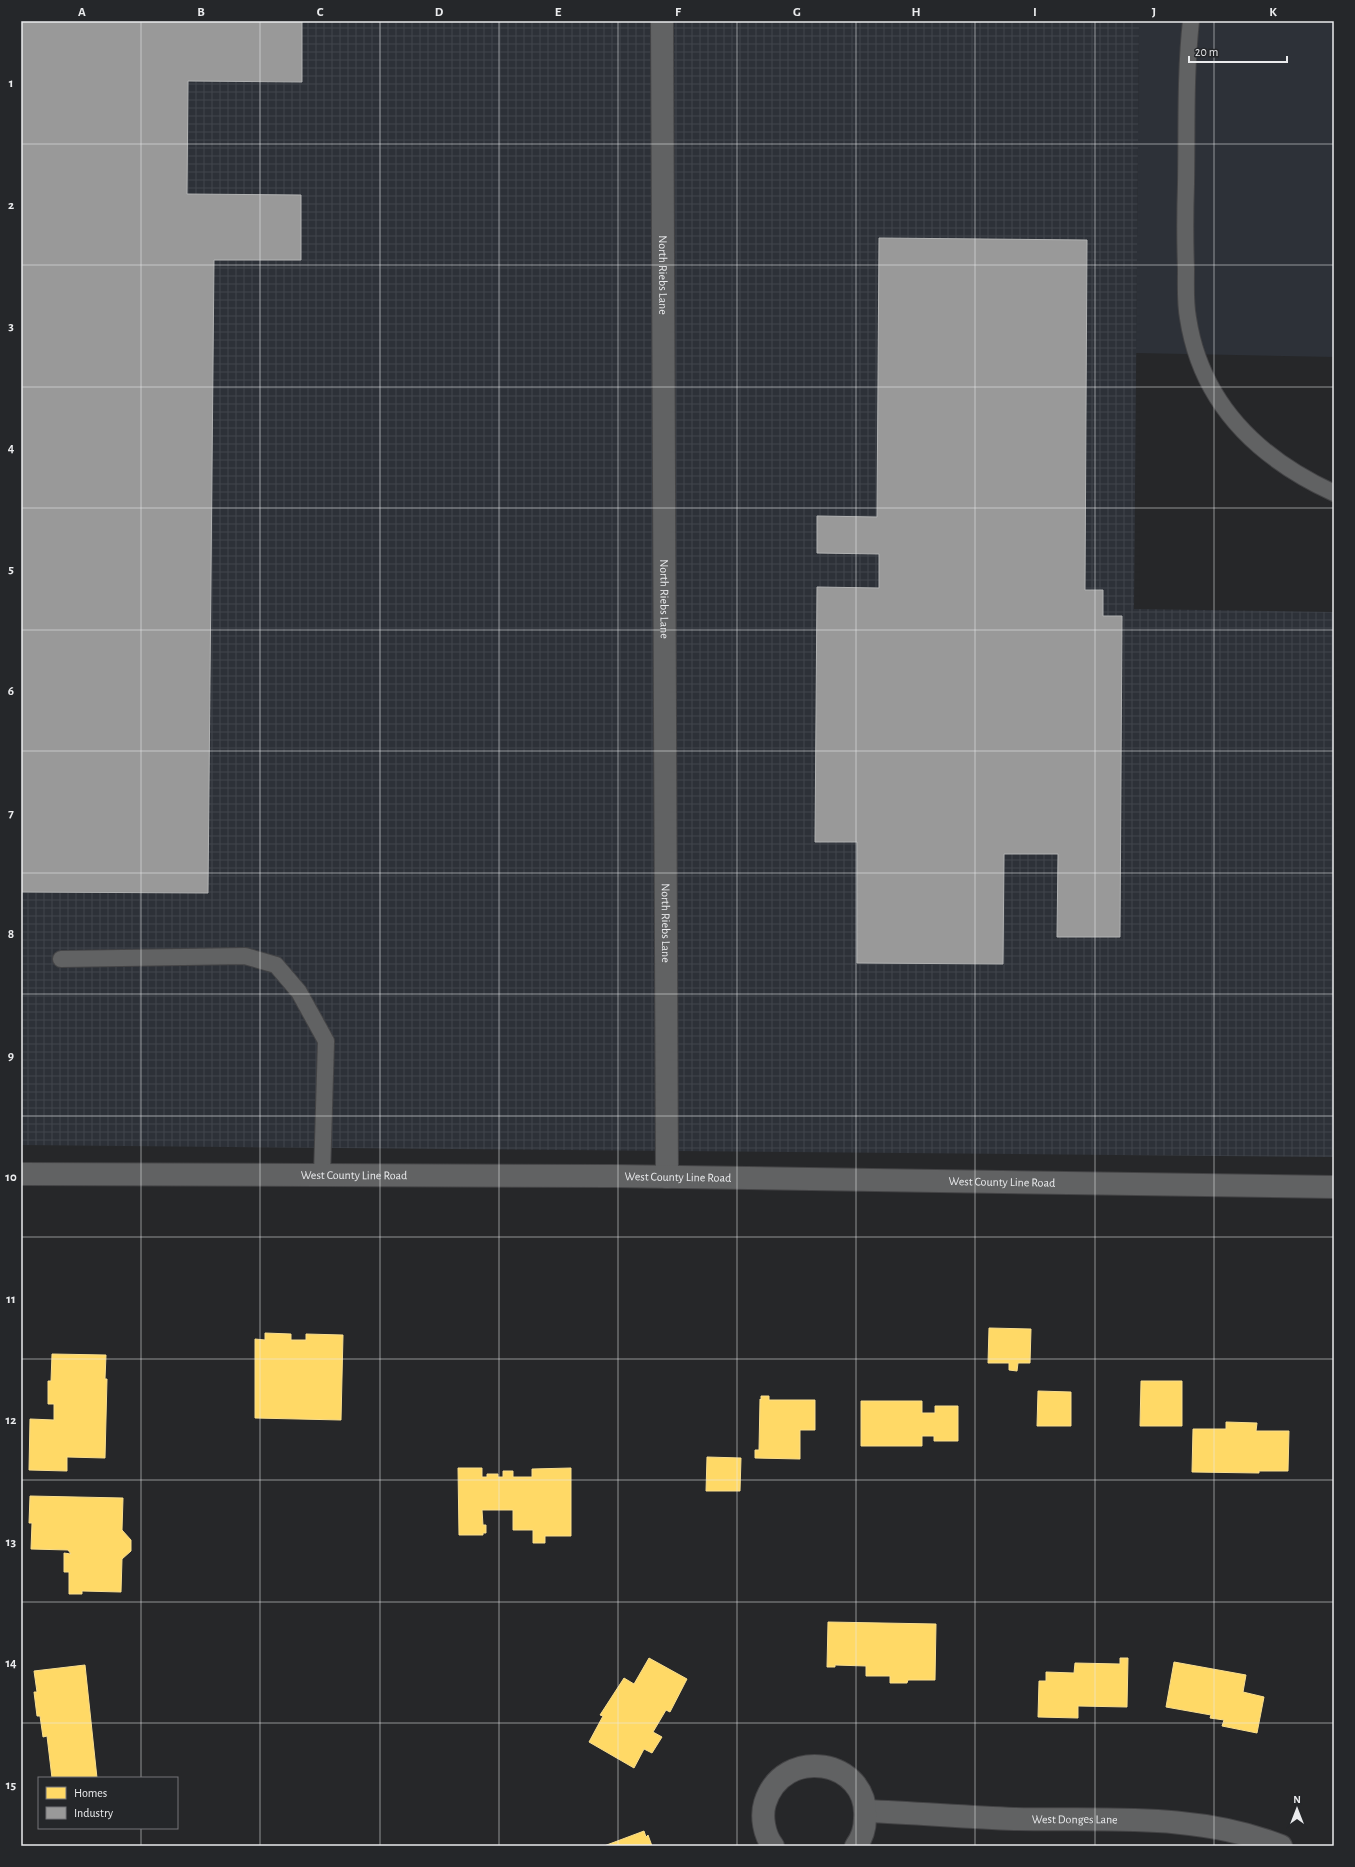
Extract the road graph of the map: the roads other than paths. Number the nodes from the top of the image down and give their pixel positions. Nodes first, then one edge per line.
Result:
1 (662, 21) edge
2 (1191, 21) edge
3 (1334, 493) edge
4 (61, 959) dead end
5 (21, 1174) edge
6 (322, 1174) junction
7 (667, 1177) junction
8 (1334, 1187) edge
9 (866, 1811) junction
10 (773, 1846) edge
11 (856, 1846) edge
12 (1281, 1846) edge

1 - 7 street, North Riebs Lane
2 - 3 lane
4 - 6 lane
5 - 6 street, West County Line Road
6 - 7 street, West County Line Road
7 - 8 street, West County Line Road
9 - 10 street
9 - 11 street
9 - 12 street, West Donges Lane

